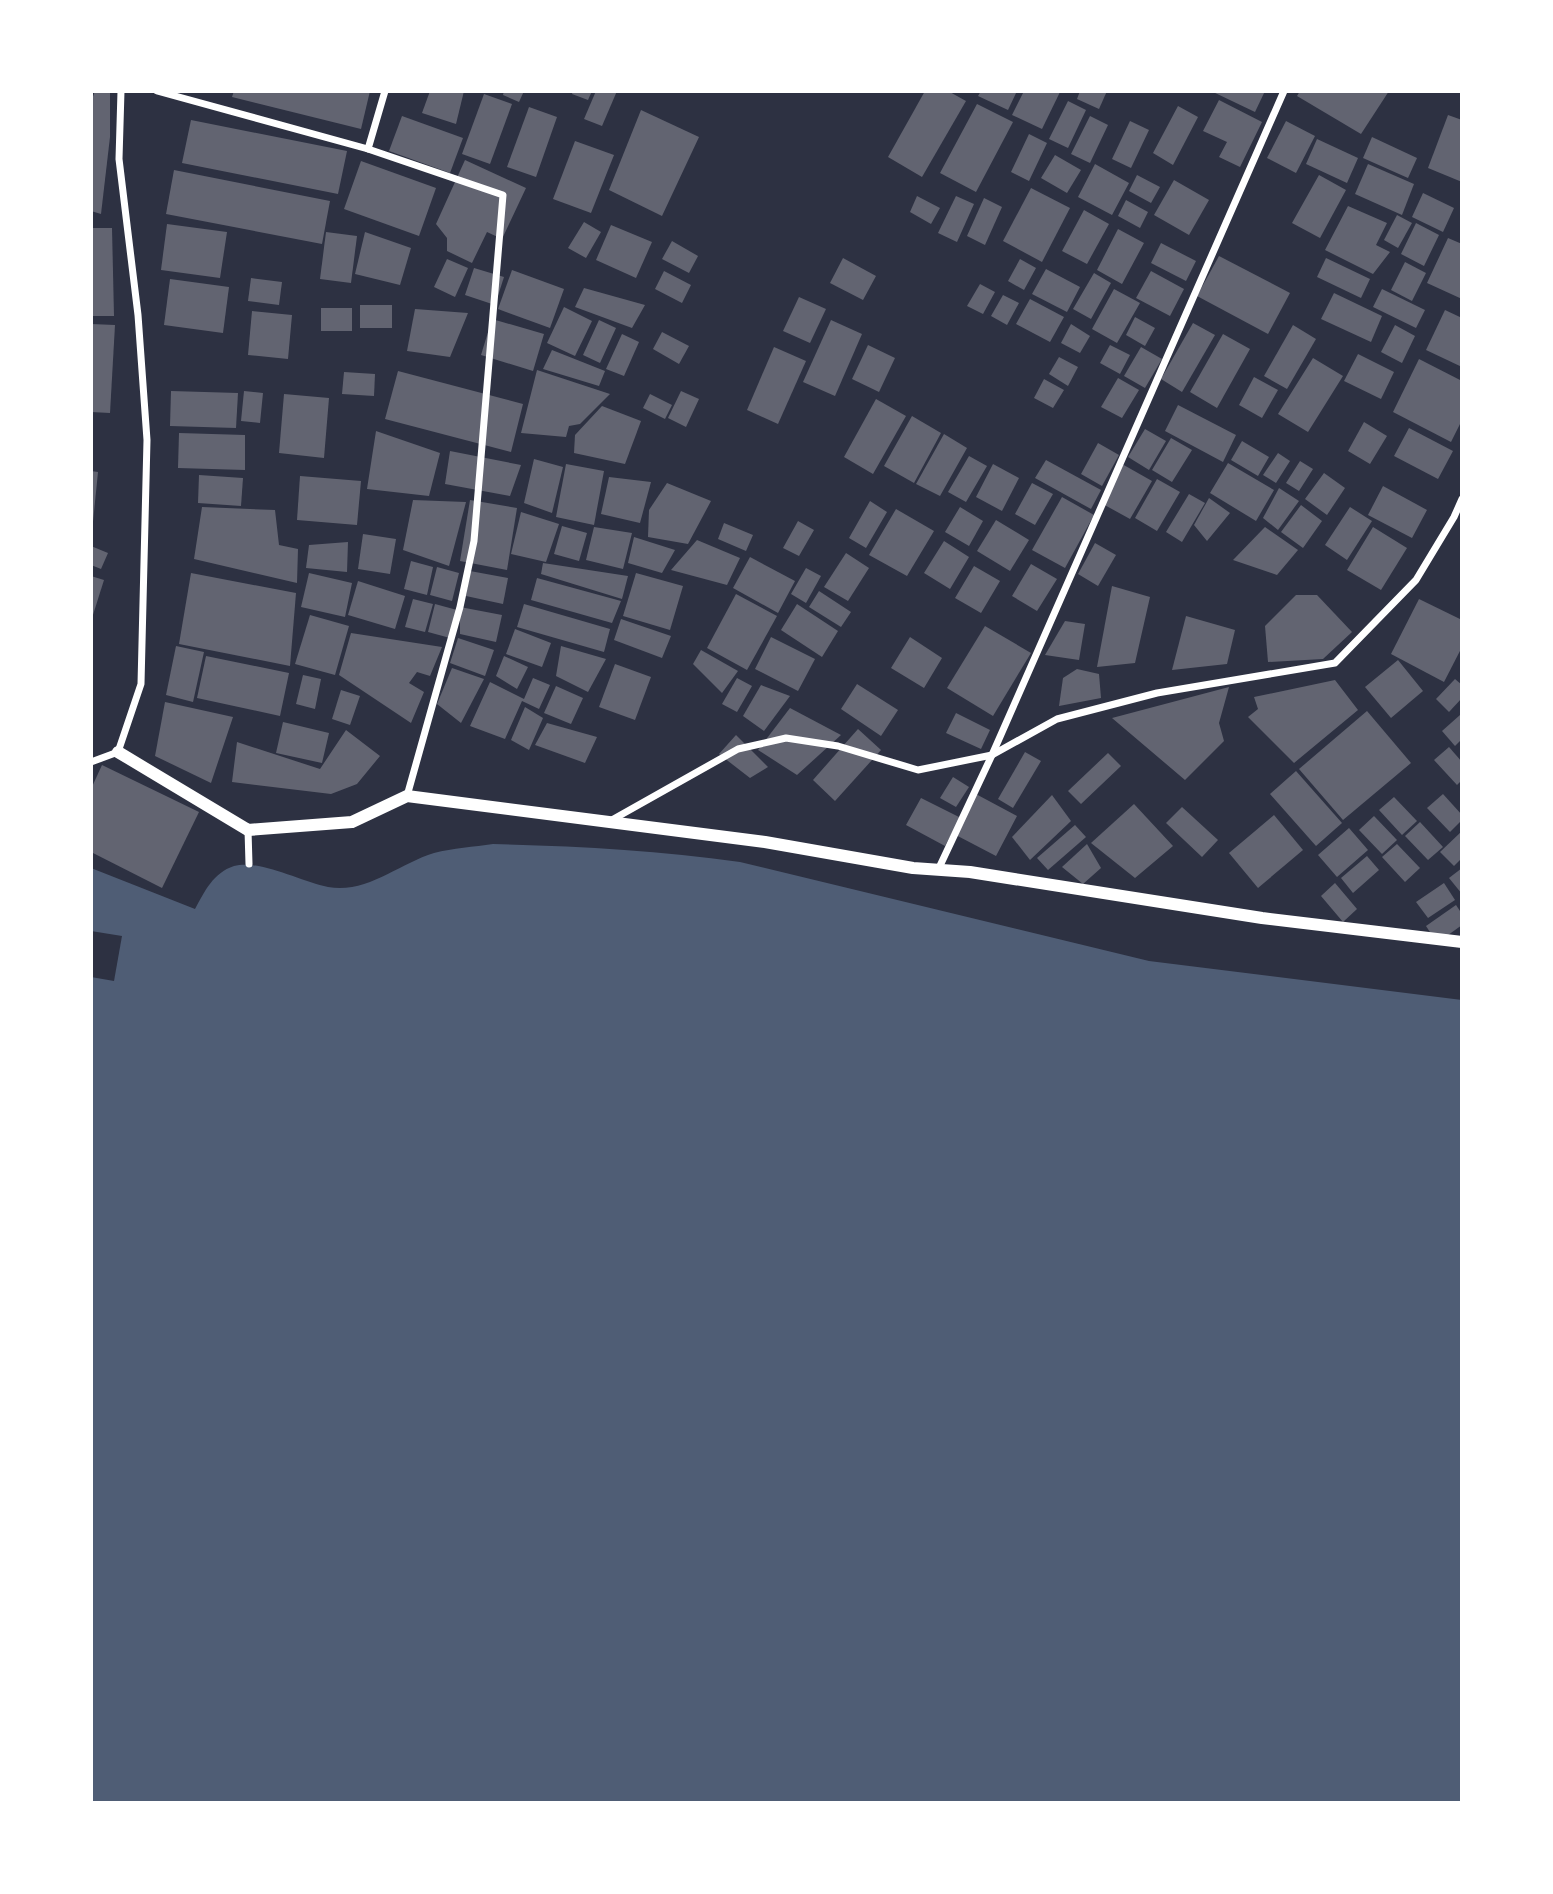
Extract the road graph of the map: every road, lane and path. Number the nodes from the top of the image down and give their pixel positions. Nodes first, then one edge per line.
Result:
1 (121, 91) edge
2 (157, 91) edge
3 (385, 91) edge
4 (1284, 91) edge
5 (368, 149) junction
6 (1462, 499) edge
7 (118, 752) junction
8 (992, 755) junction
9 (91, 762) edge
10 (407, 796) junction
11 (609, 821) junction
12 (248, 830) junction
13 (249, 864) dead end
14 (938, 870) junction
15 (1462, 942) edge

1 - 7 street
2 - 5 street
3 - 5 street
4 - 8 street
5 - 10 street
6 - 8 street
7 - 9 street
7 - 12 street
8 - 11 street
8 - 14 street
10 - 11 street
10 - 12 street
11 - 14 street
12 - 13 street
14 - 15 street

